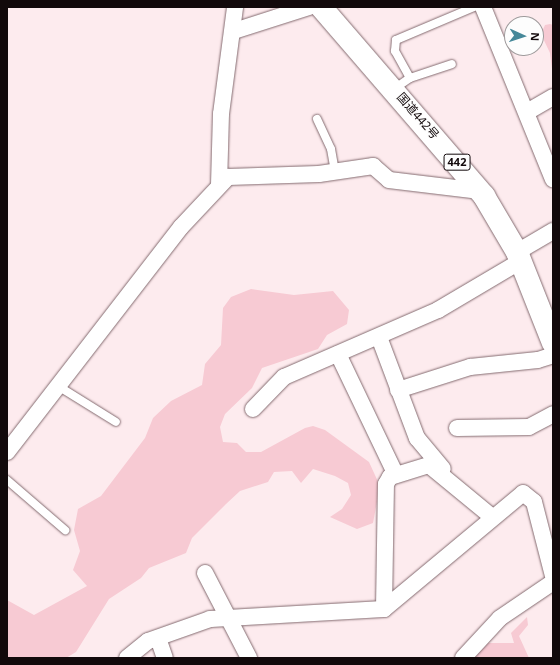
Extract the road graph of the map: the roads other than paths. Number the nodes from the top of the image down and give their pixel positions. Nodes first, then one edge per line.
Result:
1 (235, 7) edge
2 (482, 7) edge
3 (320, 8) edge
4 (234, 31) junction
5 (452, 64) dead end
6 (402, 84) junction
7 (553, 97) edge
8 (526, 112) junction
9 (317, 119) dead end
10 (335, 172) junction
11 (553, 179) edge
12 (219, 185) junction
13 (480, 191) junction
14 (553, 231) edge
15 (519, 257) junction
16 (548, 322) edge
17 (379, 337) junction
18 (553, 343) edge
19 (338, 354) junction
20 (553, 355) edge
21 (58, 386) junction
22 (398, 390) junction
23 (253, 409) dead end
24 (553, 414) edge
25 (116, 422) dead end
26 (457, 428) dead end
27 (7, 452) edge
28 (396, 474) junction
29 (446, 478) junction
30 (7, 480) edge
31 (492, 517) junction
32 (65, 530) dead end
33 (205, 573) dead end
34 (553, 576) edge
35 (553, 582) edge
36 (384, 609) junction
37 (227, 616) junction
38 (158, 638) junction
39 (127, 658) edge
40 (165, 658) edge
41 (249, 658) edge
42 (463, 658) edge

1 - 4 street
2 - 6 lane
2 - 8 street
3 - 4 street
3 - 6 highway, 国道442号 / 442
4 - 12 street
5 - 6 lane
6 - 13 highway, 国道442号 / 442
7 - 8 street
8 - 11 street
9 - 10 lane
10 - 12 street
10 - 13 street
12 - 21 street
13 - 15 highway, 国道442号 / 442
14 - 15 street
15 - 16 highway, 国道442号 / 442
15 - 17 street
16 - 18 highway, 国道442号 / 442
17 - 19 street
17 - 22 street
19 - 23 street
19 - 28 street
20 - 22 street
21 - 25 lane
21 - 27 street
22 - 29 street
24 - 26 street
28 - 29 street
28 - 36 street
29 - 31 street
30 - 32 lane
31 - 34 street
31 - 36 street
33 - 37 street
35 - 42 street
36 - 37 street
37 - 38 street
37 - 41 street
38 - 39 street
38 - 40 street

